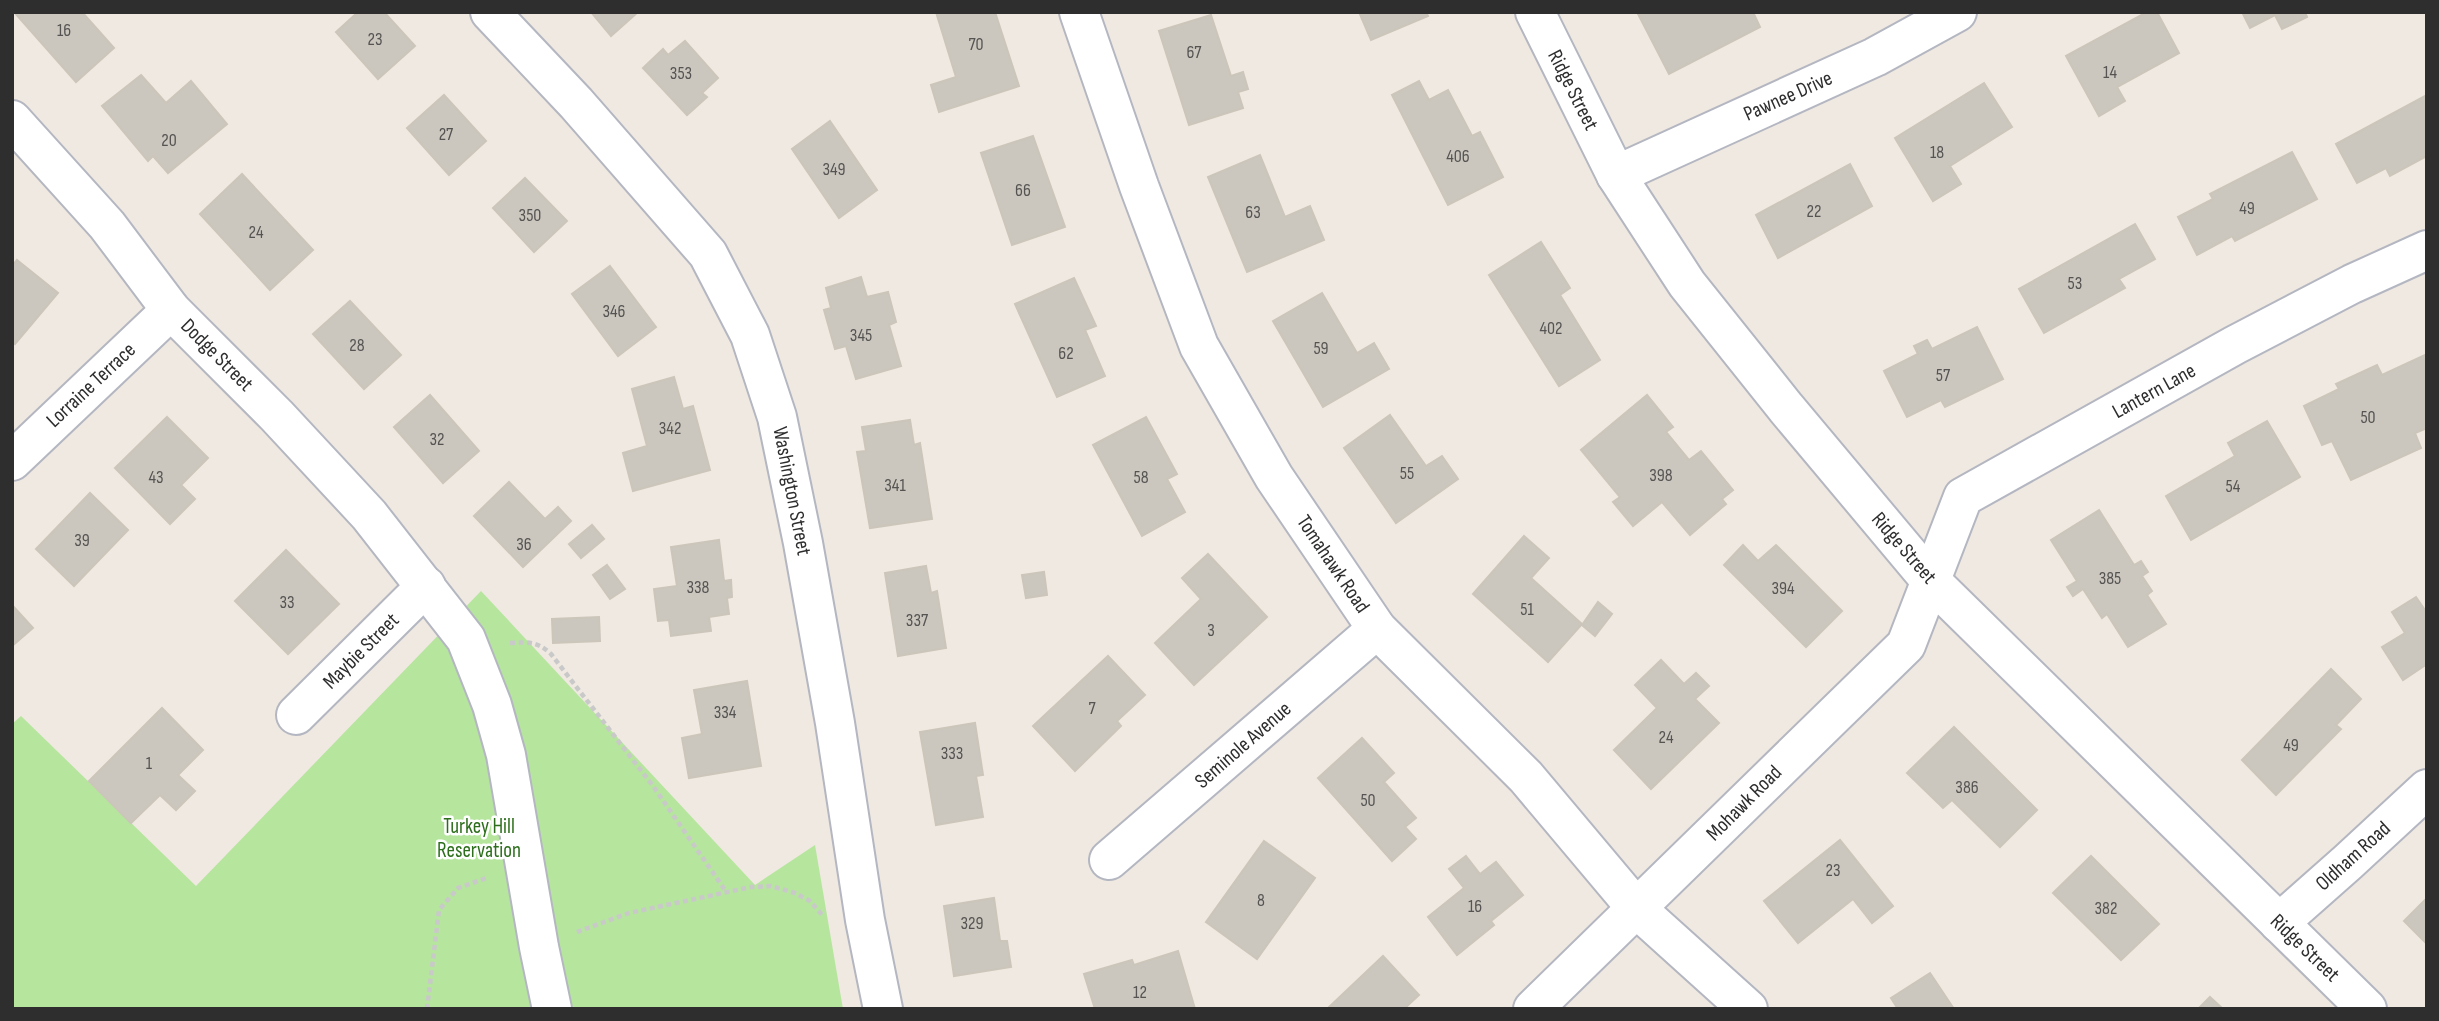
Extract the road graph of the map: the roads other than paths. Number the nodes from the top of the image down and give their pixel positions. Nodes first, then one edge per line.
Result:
1 (490, 12) edge
2 (1079, 12) edge
3 (1535, 12) edge
4 (1957, 12) edge
5 (12, 120) edge
6 (1616, 175) junction
7 (2427, 250) edge
8 (171, 310) junction
9 (12, 461) edge
10 (1931, 581) junction
11 (426, 586) junction
12 (1377, 629) junction
13 (296, 715) dead end
14 (2427, 789) edge
15 (1109, 860) dead end
16 (1637, 909) junction
17 (2278, 923) junction
18 (552, 1009) edge
19 (883, 1009) edge
20 (1533, 1009) edge
21 (1748, 1009) edge
22 (2367, 1009) edge

1 - 19 street, Washington Street
2 - 12 street, Tomahawk Road
3 - 6 street, Ridge Street
4 - 6 street, Pawnee Drive
5 - 8 street, Dodge Street
6 - 10 street, Ridge Street
7 - 10 street, Lantern Lane
8 - 9 street, Lorraine Terrace
8 - 11 street, Dodge Street
10 - 16 street, Mohawk Road
10 - 17 street, Ridge Street
11 - 13 street, Maybie Street
11 - 18 street
12 - 15 street, Seminole Avenue
12 - 16 street, Tomahawk Road
14 - 17 street, Oldham Road
16 - 20 street, Mohawk Road
16 - 21 street, Tomahawk Road
17 - 22 street, Ridge Street

